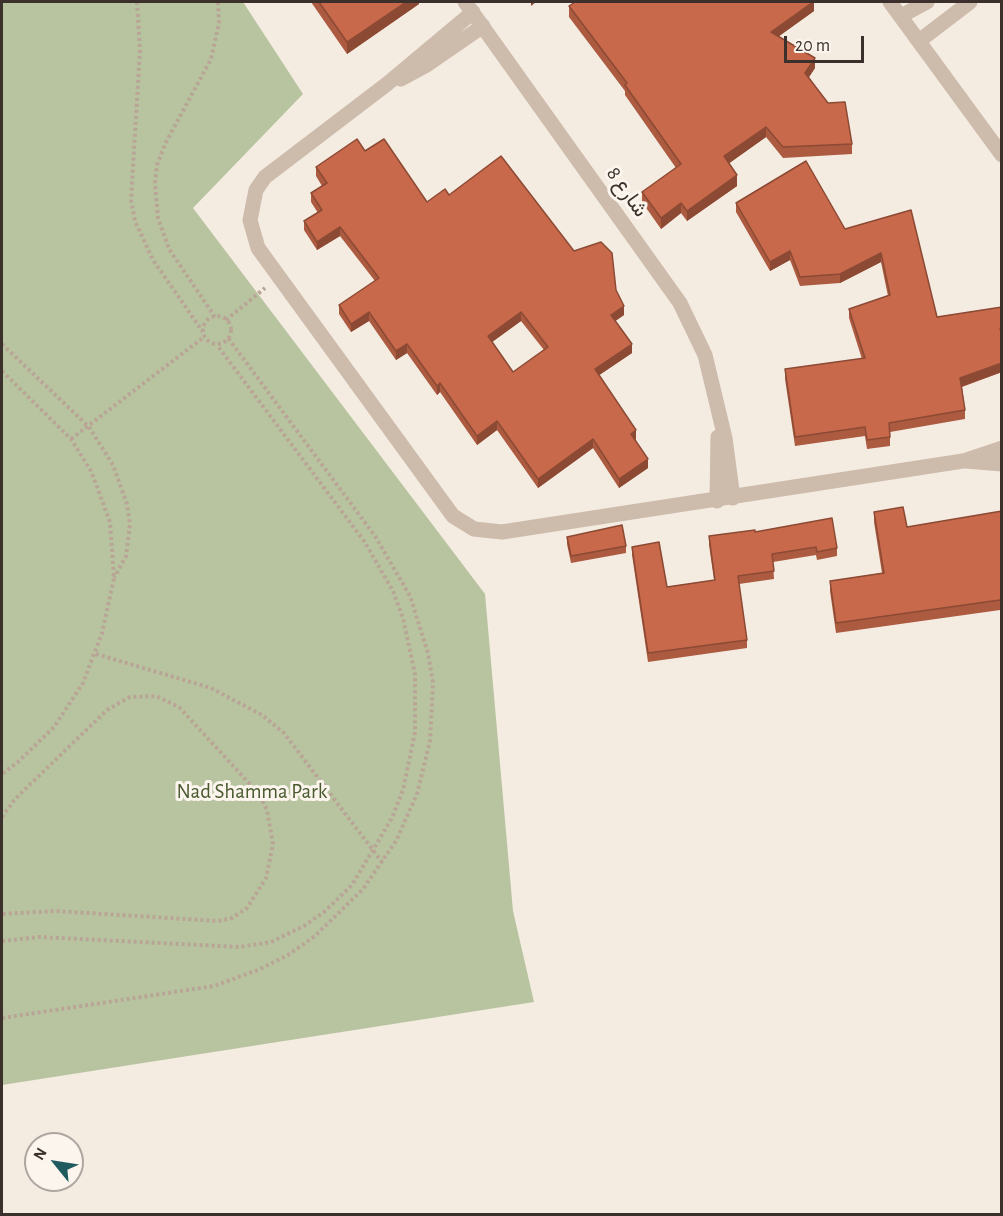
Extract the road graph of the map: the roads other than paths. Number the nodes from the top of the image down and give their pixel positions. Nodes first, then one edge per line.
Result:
1 (890, 2) edge
2 (927, 2) edge
3 (970, 2) edge
4 (469, 7) edge
5 (901, 16) junction
6 (483, 26) junction
7 (920, 41) junction
8 (387, 84) junction
9 (1002, 156) edge
10 (721, 422) junction
11 (1002, 448) edge
12 (963, 461) junction
13 (1002, 464) edge
14 (734, 498) junction
15 (717, 501) junction

1 - 5 street
2 - 5 street
3 - 7 street
4 - 6 street, شارع 8
4 - 8 street
5 - 7 street
6 - 8 street
6 - 10 street, شارع 8
7 - 9 street
8 - 15 street
10 - 14 street, شارع 8
10 - 15 street, شارع 8
11 - 12 street
12 - 13 street
12 - 14 street
14 - 15 street

